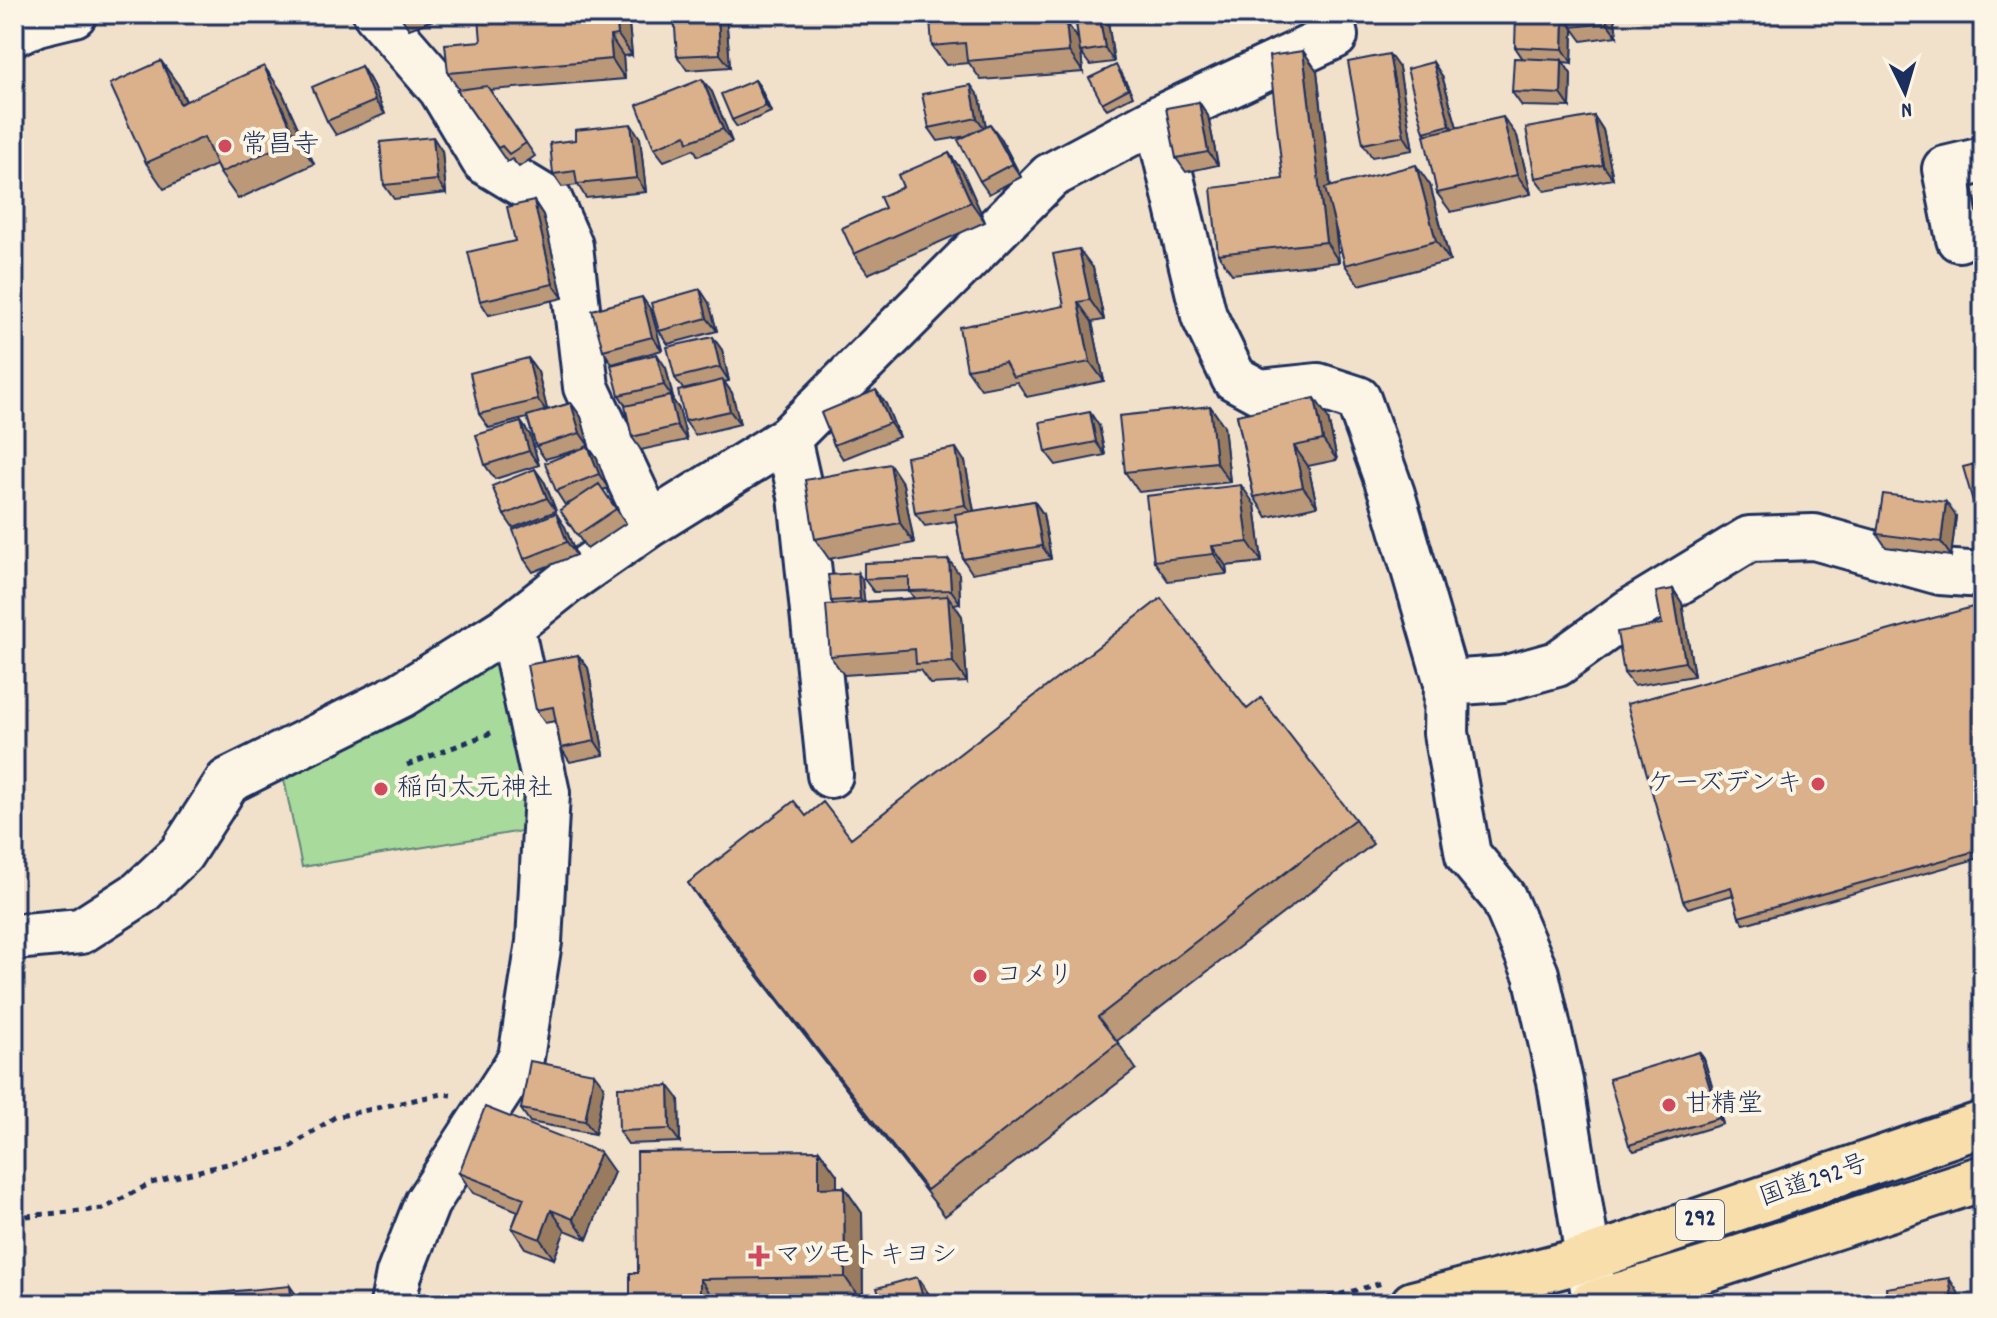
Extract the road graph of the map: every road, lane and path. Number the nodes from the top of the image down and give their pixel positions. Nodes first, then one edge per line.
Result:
1 (74, 14) edge
2 (376, 14) edge
3 (1330, 14) edge
4 (14, 33) edge
5 (1157, 119) junction
6 (1983, 160) edge
7 (1959, 239) dead end
8 (788, 438) junction
9 (650, 524) junction
10 (1983, 575) edge
11 (511, 626) junction
12 (1447, 683) junction
13 (532, 717) junction
14 (407, 765) dead end
15 (830, 775) dead end
16 (14, 937) edge
17 (492, 1100) junction
18 (1983, 1124) edge
19 (1983, 1178) edge
20 (14, 1217) edge
21 (1587, 1259) junction
22 (393, 1304) edge
23 (1413, 1304) edge
24 (1594, 1304) edge

1 - 4 street
2 - 9 street
3 - 5 street
5 - 8 street
5 - 12 street
6 - 7 street
8 - 9 street
8 - 15 street
9 - 11 street
10 - 12 street
11 - 13 street
11 - 16 street
12 - 21 street
13 - 14 path
13 - 17 street
17 - 20 path
17 - 22 street
18 - 21 highway, 国道292号 / 292
19 - 24 highway, 国道292号 / 292
21 - 23 highway, 国道292号 / 292
21 - 24 street

